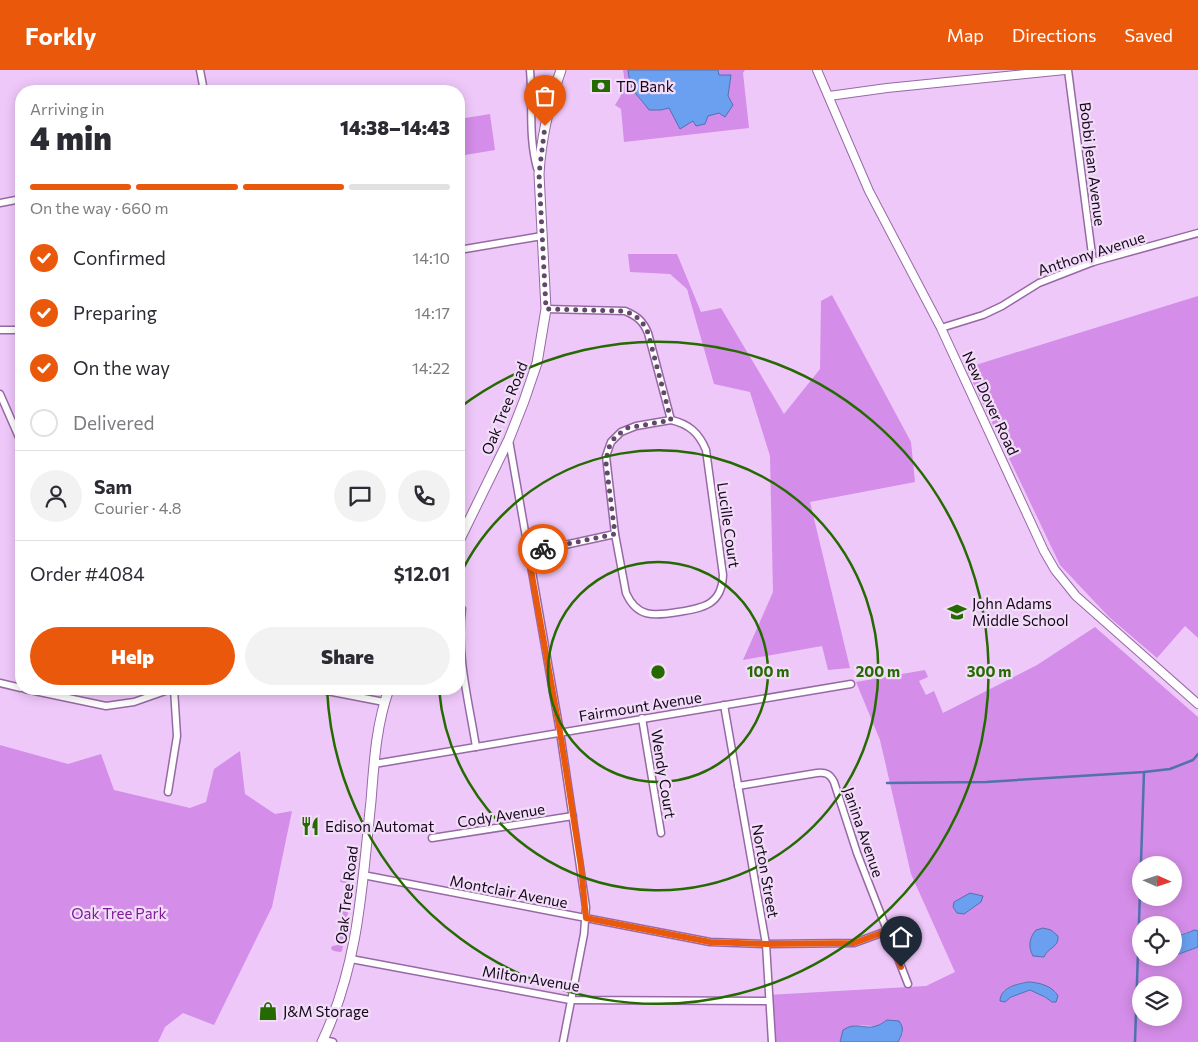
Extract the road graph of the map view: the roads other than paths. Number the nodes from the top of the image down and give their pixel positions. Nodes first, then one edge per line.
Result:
1 (200, 70) edge
2 (530, 70) edge
3 (561, 70) edge
4 (817, 70) edge
5 (1066, 70) edge
6 (203, 85) edge
7 (829, 96) junction
8 (539, 174) junction
9 (15, 200) edge
10 (0, 203) edge
11 (1198, 233) edge
12 (542, 236) junction
13 (465, 249) edge
14 (1093, 262) junction
15 (546, 309) junction
16 (941, 328) junction
17 (0, 330) edge
18 (15, 330) edge
19 (0, 394) edge
20 (671, 420) junction
21 (15, 428) edge
22 (509, 439) junction
23 (465, 529) edge
24 (615, 534) junction
25 (528, 553) junction
26 (465, 679) edge
27 (0, 683) edge
28 (851, 684) dead end
29 (15, 686) edge
30 (51, 695) edge
31 (154, 695) edge
32 (173, 695) edge
33 (348, 695) edge
34 (387, 695) edge
35 (59, 697) joint
36 (384, 702) junction
37 (1198, 704) edge
38 (724, 705) junction
39 (642, 718) junction
40 (560, 732) junction
41 (476, 747) junction
42 (374, 764) junction
43 (738, 786) junction
44 (168, 792) dead end
45 (573, 816) junction
46 (661, 834) dead end
47 (432, 838) dead end
48 (363, 876) junction
49 (586, 918) junction
50 (887, 931) junction
51 (766, 944) junction
52 (351, 959) junction
53 (908, 984) dead end
54 (570, 1000) junction
55 (770, 1001) junction
56 (326, 1041) edge
57 (563, 1042) edge
58 (772, 1042) edge

1 - 6 street
2 - 8 street
3 - 8 main road, Oak Tree Road
4 - 7 street, New Dover Road
5 - 7 street
5 - 14 street, Bobbi Jean Avenue
7 - 16 street, New Dover Road
8 - 12 main road, Oak Tree Road
9 - 10 street
11 - 14 street, Anthony Avenue
12 - 13 street
12 - 15 main road, Oak Tree Road
14 - 16 street, Anthony Avenue
15 - 20 street
15 - 22 main road, Oak Tree Road
16 - 37 street, New Dover Road
17 - 18 street
19 - 21 street
20 - 24 street, Lucille Court
20 - 24 street, Lucille Court
22 - 23 main road, Oak Tree Road
22 - 25 street
24 - 25 street
25 - 40 street
26 - 41 street
27 - 29 street
28 - 38 street, Fairmount Avenue
30 - 35 street
31 - 35 street
32 - 44 street
33 - 36 street
34 - 36 main road, Oak Tree Road
36 - 42 main road, Oak Tree Road
38 - 39 street, Fairmount Avenue
38 - 43 street, Norton Street
39 - 40 street, Fairmount Avenue
39 - 46 street, Wendy Court
40 - 41 street, Fairmount Avenue
40 - 45 street
41 - 42 street, Fairmount Avenue
42 - 48 main road, Oak Tree Road
43 - 50 street, Janina Avenue
43 - 51 street, Norton Street
45 - 47 street, Cody Avenue
45 - 49 street
48 - 49 street, Montclair Avenue
48 - 52 main road, Oak Tree Road
49 - 51 street, Montclair Avenue
49 - 54 street
50 - 51 street, Montclair Avenue
50 - 53 street, Janina Avenue
51 - 55 street, Norton Street
52 - 54 street, Milton Avenue
52 - 56 main road, Oak Tree Road
54 - 55 street, Milton Avenue
54 - 57 street
55 - 58 street, Norton Street

